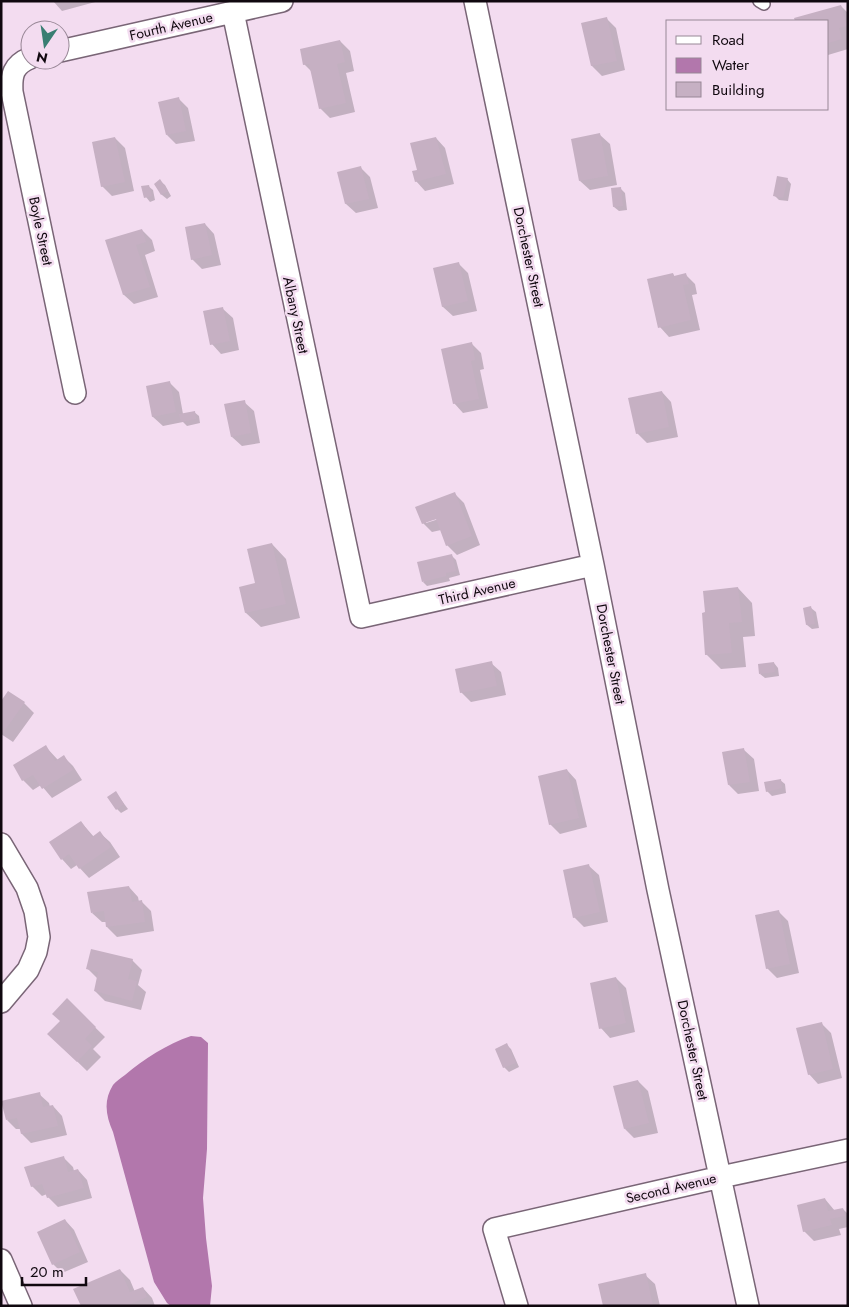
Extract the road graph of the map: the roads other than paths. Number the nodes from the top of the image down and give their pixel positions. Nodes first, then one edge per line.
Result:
1 (282, 1) edge
2 (476, 1) edge
3 (233, 12) junction
4 (70, 50) edge
5 (20, 68) edge
6 (75, 393) dead end
7 (593, 565) junction
8 (361, 617) joint
9 (1, 844) edge
10 (1, 1002) edge
11 (848, 1150) edge
12 (720, 1177) junction
13 (1, 1260) edge
14 (21, 1306) edge
15 (517, 1306) edge
16 (748, 1306) edge

1 - 3 street, Fourth Avenue
2 - 7 street, Dorchester Street
3 - 4 street, Fourth Avenue
3 - 8 street, Albany Street
5 - 6 street, Boyle Street
7 - 8 street, Third Avenue
7 - 12 street, Dorchester Street
9 - 10 street
11 - 12 street, Second Avenue
12 - 15 street, Second Avenue
12 - 16 street, Dorchester Street
13 - 14 street

